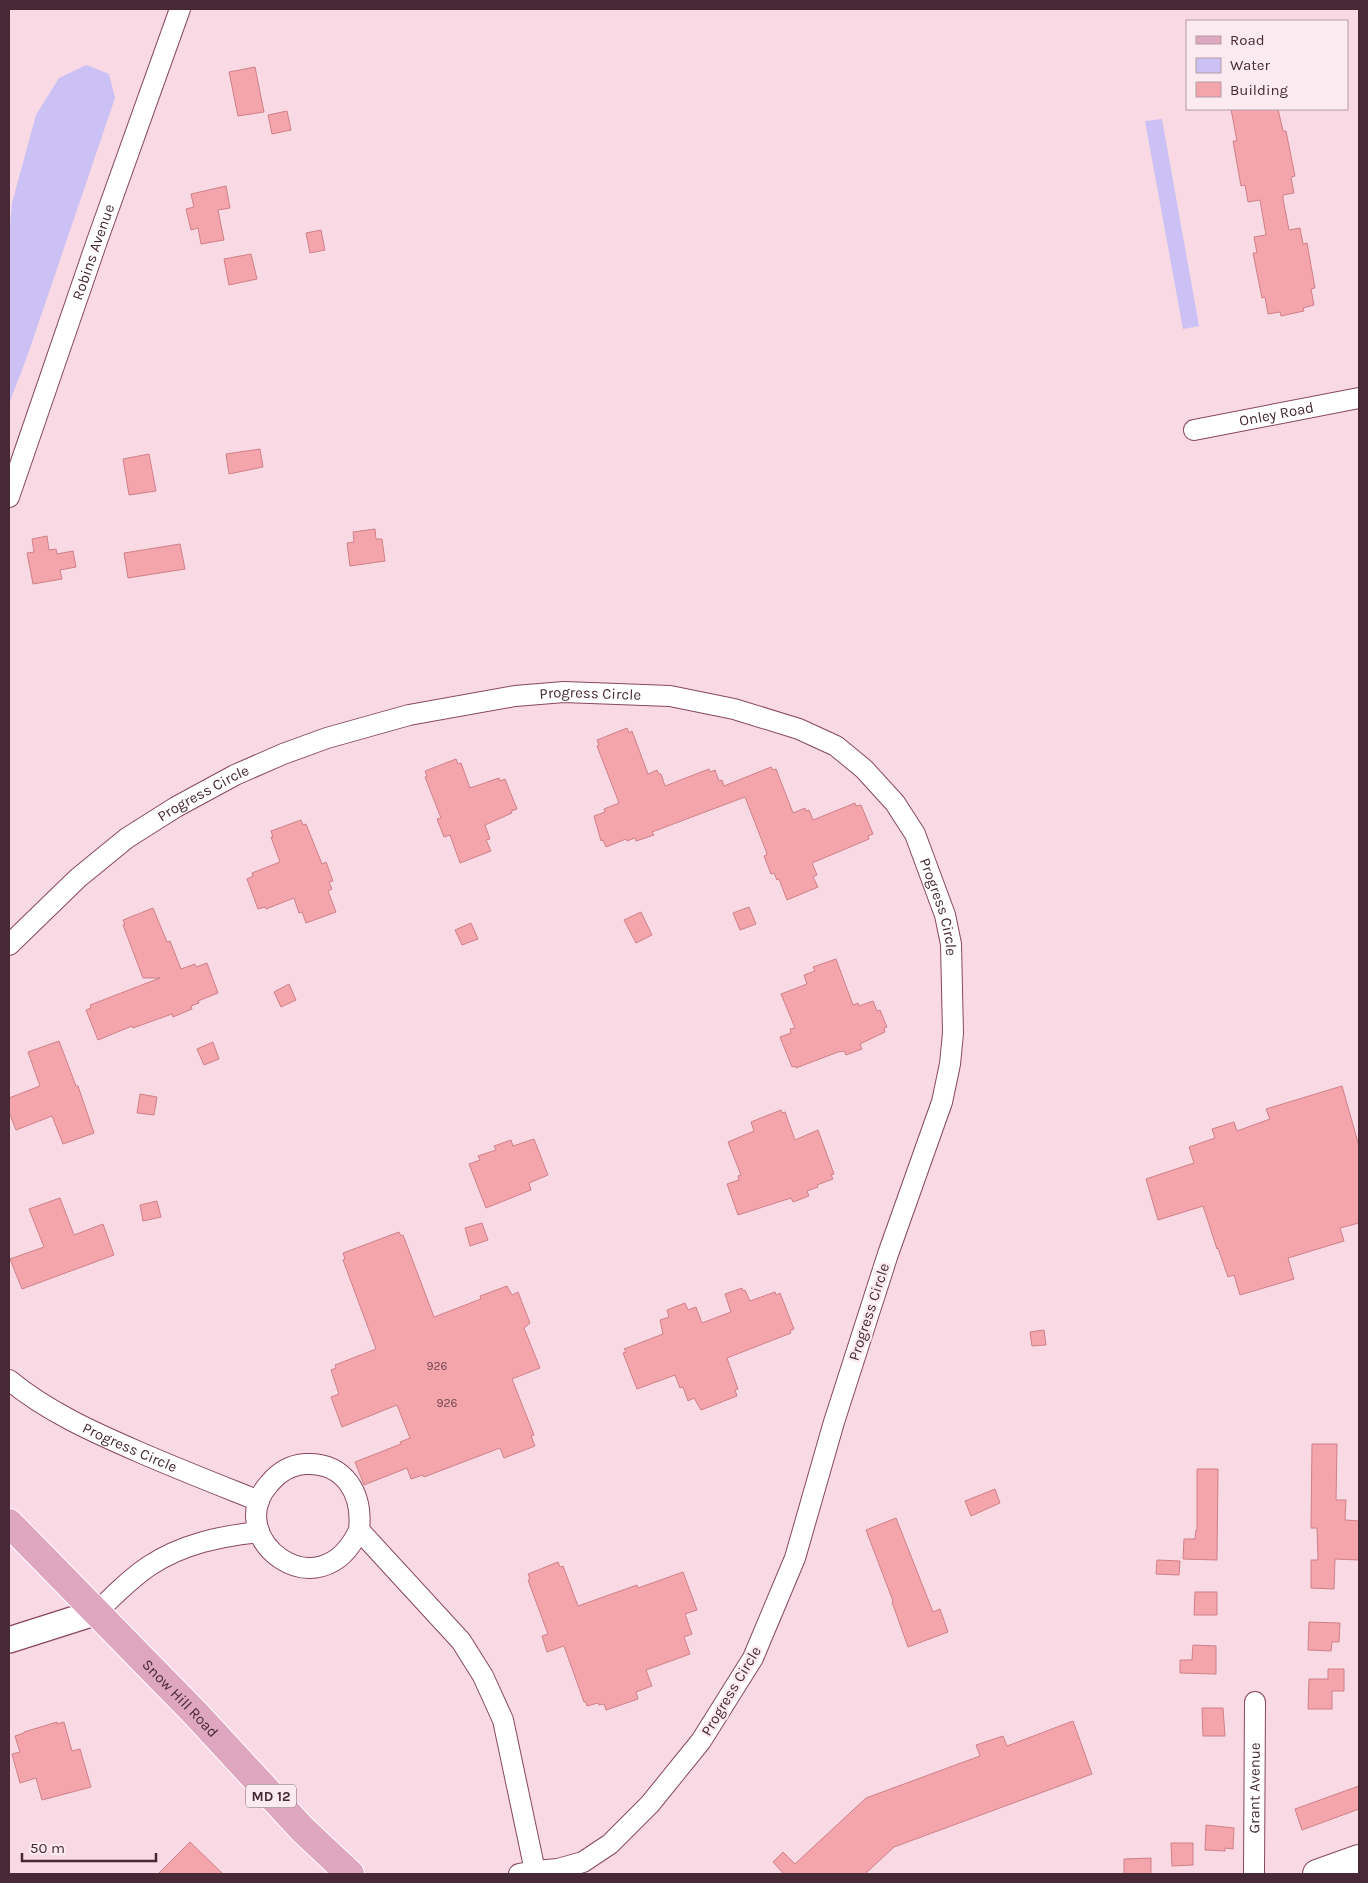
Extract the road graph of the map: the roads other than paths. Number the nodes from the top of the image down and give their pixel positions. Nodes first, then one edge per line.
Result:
1 (180, 9) edge
2 (1359, 398) edge
3 (1194, 430) dead end
4 (9, 497) edge
5 (9, 945) edge
6 (9, 1380) edge
7 (259, 1501) junction
8 (9, 1522) edge
9 (359, 1530) junction
10 (259, 1532) junction
11 (97, 1612) junction
12 (9, 1640) edge
13 (1255, 1702) dead end
14 (1359, 1859) edge
15 (527, 1872) edge
16 (350, 1874) edge
17 (1254, 1874) edge
18 (1317, 1874) edge

1 - 4 street, Robins Avenue
2 - 3 street, Onley Road
5 - 15 street, Progress Circle
6 - 7 street, Progress Circle
7 - 9 street
7 - 10 street
8 - 11 main road, Snow Hill Road / MD 12
9 - 10 street
9 - 15 street, Progress Circle
10 - 11 street
11 - 12 street
11 - 16 main road, Snow Hill Road / MD 12
13 - 17 street, Grant Avenue
14 - 18 main road

